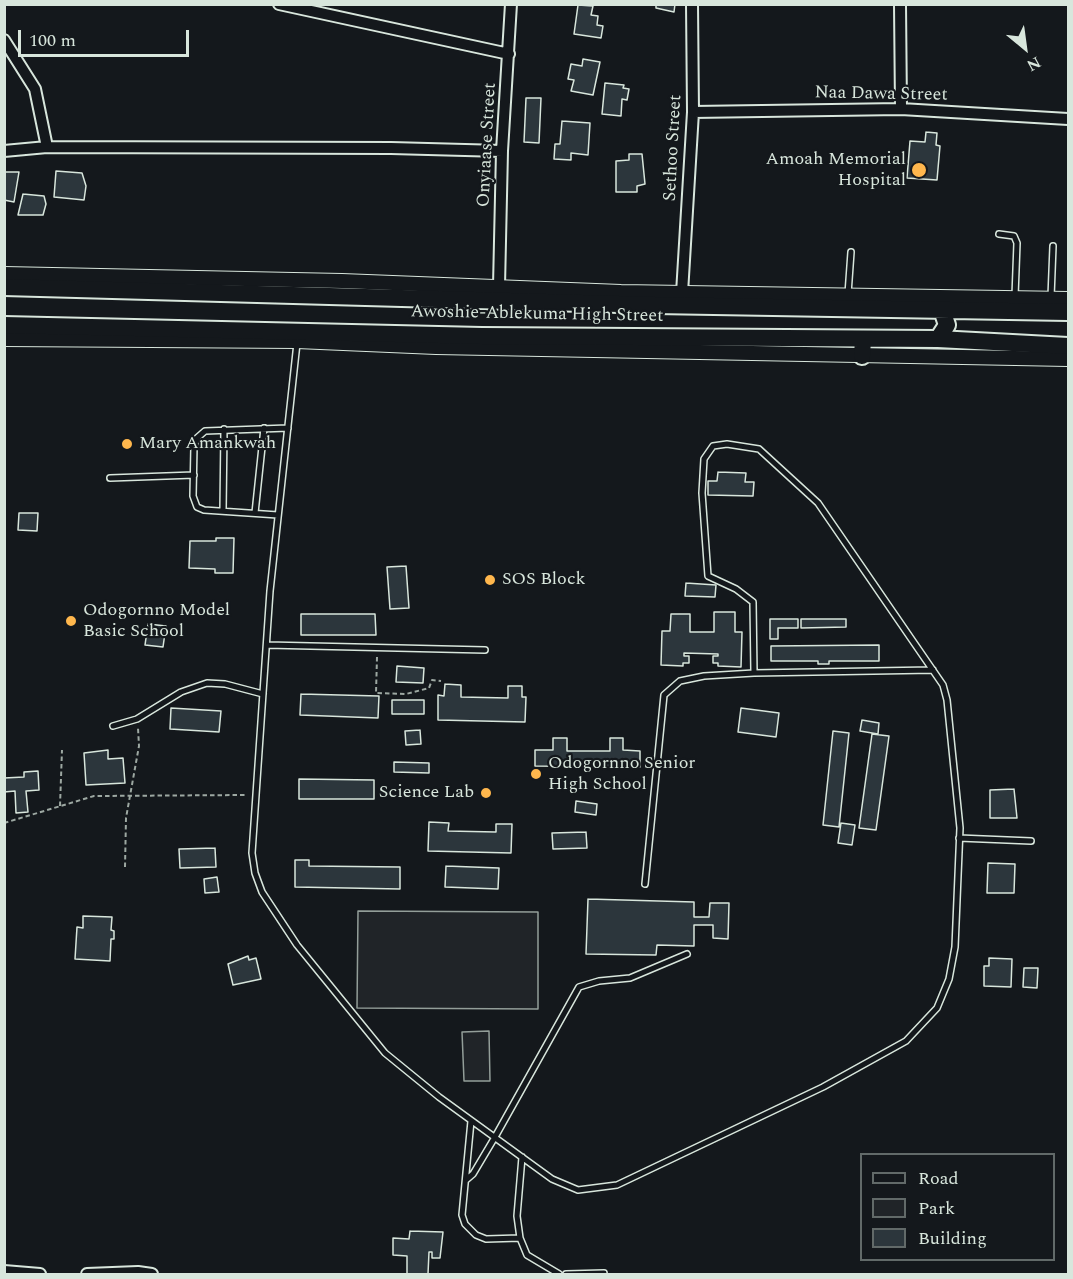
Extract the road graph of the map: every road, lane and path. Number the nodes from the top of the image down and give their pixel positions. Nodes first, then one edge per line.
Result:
1 (279, 4) edge
2 (511, 4) edge
3 (692, 4) edge
4 (900, 4) edge
5 (312, 7) edge
6 (4, 40) edge
7 (509, 54) junction
8 (901, 109) junction
9 (693, 112) junction
10 (1068, 119) edge
11 (47, 147) junction
12 (4, 151) edge
13 (502, 151) junction
14 (999, 234) dead end
15 (1053, 246) dead end
16 (851, 252) dead end
17 (4, 274) edge
18 (499, 286) junction
19 (4, 287) edge
20 (342, 288) junction
21 (621, 292) junction
22 (682, 293) junction
23 (848, 295) junction
24 (1015, 298) junction
25 (1050, 298) junction
26 (1068, 299) edge
27 (655, 305) junction
28 (942, 310) junction
29 (1068, 312) edge
30 (4, 325) edge
31 (4, 339) edge
32 (938, 339) junction
33 (297, 341) junction
34 (437, 341) junction
35 (1068, 346) edge
36 (862, 348) junction
37 (1068, 359) edge
38 (264, 428) junction
39 (288, 428) junction
40 (224, 429) junction
41 (194, 475) junction
42 (110, 478) dead end
43 (223, 511) junction
44 (255, 513) junction
45 (278, 515) junction
46 (267, 645) junction
47 (485, 650) dead end
48 (376, 654) dead end
49 (933, 670) junction
50 (754, 673) junction
51 (441, 681) dead end
52 (263, 694) junction
53 (137, 719) junction
54 (113, 726) dead end
55 (62, 750) dead end
56 (129, 794) junction
57 (256, 795) junction
58 (60, 806) junction
59 (4, 823) edge
60 (959, 838) junction
61 (1031, 841) dead end
62 (125, 867) dead end
63 (645, 884) dead end
64 (687, 954) dead end
65 (471, 1121) junction
66 (495, 1137) junction
67 (522, 1157) junction
68 (466, 1180) junction
69 (520, 1238) junction
70 (4, 1271) edge
71 (604, 1273) dead end
72 (40, 1275) edge
73 (87, 1275) edge
74 (152, 1275) edge
75 (559, 1275) edge
76 (567, 1275) edge

1 - 5 street
2 - 7 street, Onyiaase Street
3 - 9 street, Sethoo Street
4 - 8 street
5 - 7 street
6 - 11 street
7 - 13 street, Onyiaase Street
8 - 9 street, Naa Dawa Street
8 - 10 street, Naa Dawa Street
9 - 22 street, Sethoo Street
11 - 12 street
11 - 13 street
13 - 18 street, Onyiaase Street
14 - 24 lane
15 - 25 lane
16 - 23 lane
17 - 20 street, Awoshie-Ablekuma High Street
18 - 20 street, Awoshie-Ablekuma High Street
18 - 21 street, Awoshie-Ablekuma High Street
19 - 20 main road, Awoshie-Ablekuma High Street
20 - 27 main road, Awoshie-Ablekuma High Street
21 - 22 street, Awoshie-Ablekuma High Street
21 - 27 main road
22 - 23 street, Awoshie-Ablekuma High Street
23 - 24 street, Awoshie-Ablekuma High Street
24 - 25 street, Awoshie-Ablekuma High Street
25 - 26 street, Awoshie-Ablekuma High Street
27 - 28 main road, Awoshie-Ablekuma High Street
28 - 29 main road, Awoshie-Ablekuma High Street
28 - 32 main road
30 - 34 main road, Awoshie-Ablekuma High Street
31 - 33 street, Awoshie-Ablekuma High Street
32 - 35 main road, Awoshie-Ablekuma High Street
32 - 36 main road, Awoshie-Ablekuma High Street
33 - 34 street, Awoshie-Ablekuma High Street
33 - 39 lane
34 - 36 main road, Awoshie-Ablekuma High Street
36 - 37 street, Awoshie-Ablekuma High Street
38 - 39 lane
38 - 40 lane
38 - 44 lane
39 - 45 lane
40 - 41 lane
40 - 43 lane
41 - 42 lane
41 - 43 lane
43 - 44 lane
44 - 45 lane
45 - 46 lane
46 - 47 lane
46 - 52 lane
48 - 51 path
49 - 50 lane
49 - 50 lane
49 - 60 lane
50 - 63 lane
52 - 53 lane
52 - 57 lane
53 - 54 lane
53 - 56 path
55 - 58 path
56 - 57 path
56 - 58 path
56 - 62 path
57 - 65 lane
58 - 59 path
60 - 61 lane
60 - 67 lane
64 - 66 lane
65 - 66 lane
65 - 68 lane
66 - 67 lane
66 - 68 lane
67 - 69 lane
68 - 69 lane
69 - 75 lane
70 - 72 street
71 - 76 lane
73 - 74 street

